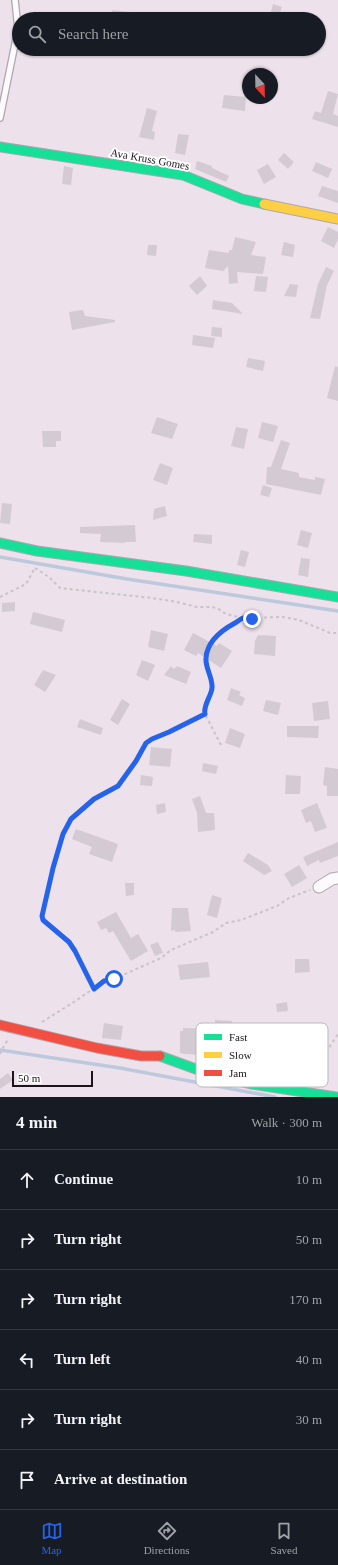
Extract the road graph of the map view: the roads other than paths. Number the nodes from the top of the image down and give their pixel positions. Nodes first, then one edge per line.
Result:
1 (15, 0) edge
2 (16, 12) edge
3 (13, 56) edge
4 (0, 118) edge
5 (0, 148) edge
6 (338, 219) edge
7 (0, 543) edge
8 (338, 597) edge
9 (338, 878) edge
10 (318, 887) road end
11 (0, 1026) edge
12 (196, 1069) edge
13 (272, 1087) edge
14 (336, 1097) edge

1 - 2 lane
3 - 4 lane
5 - 6 street, Ava Kruss Gomes
7 - 8 street
9 - 10 street
11 - 12 street
13 - 14 street

